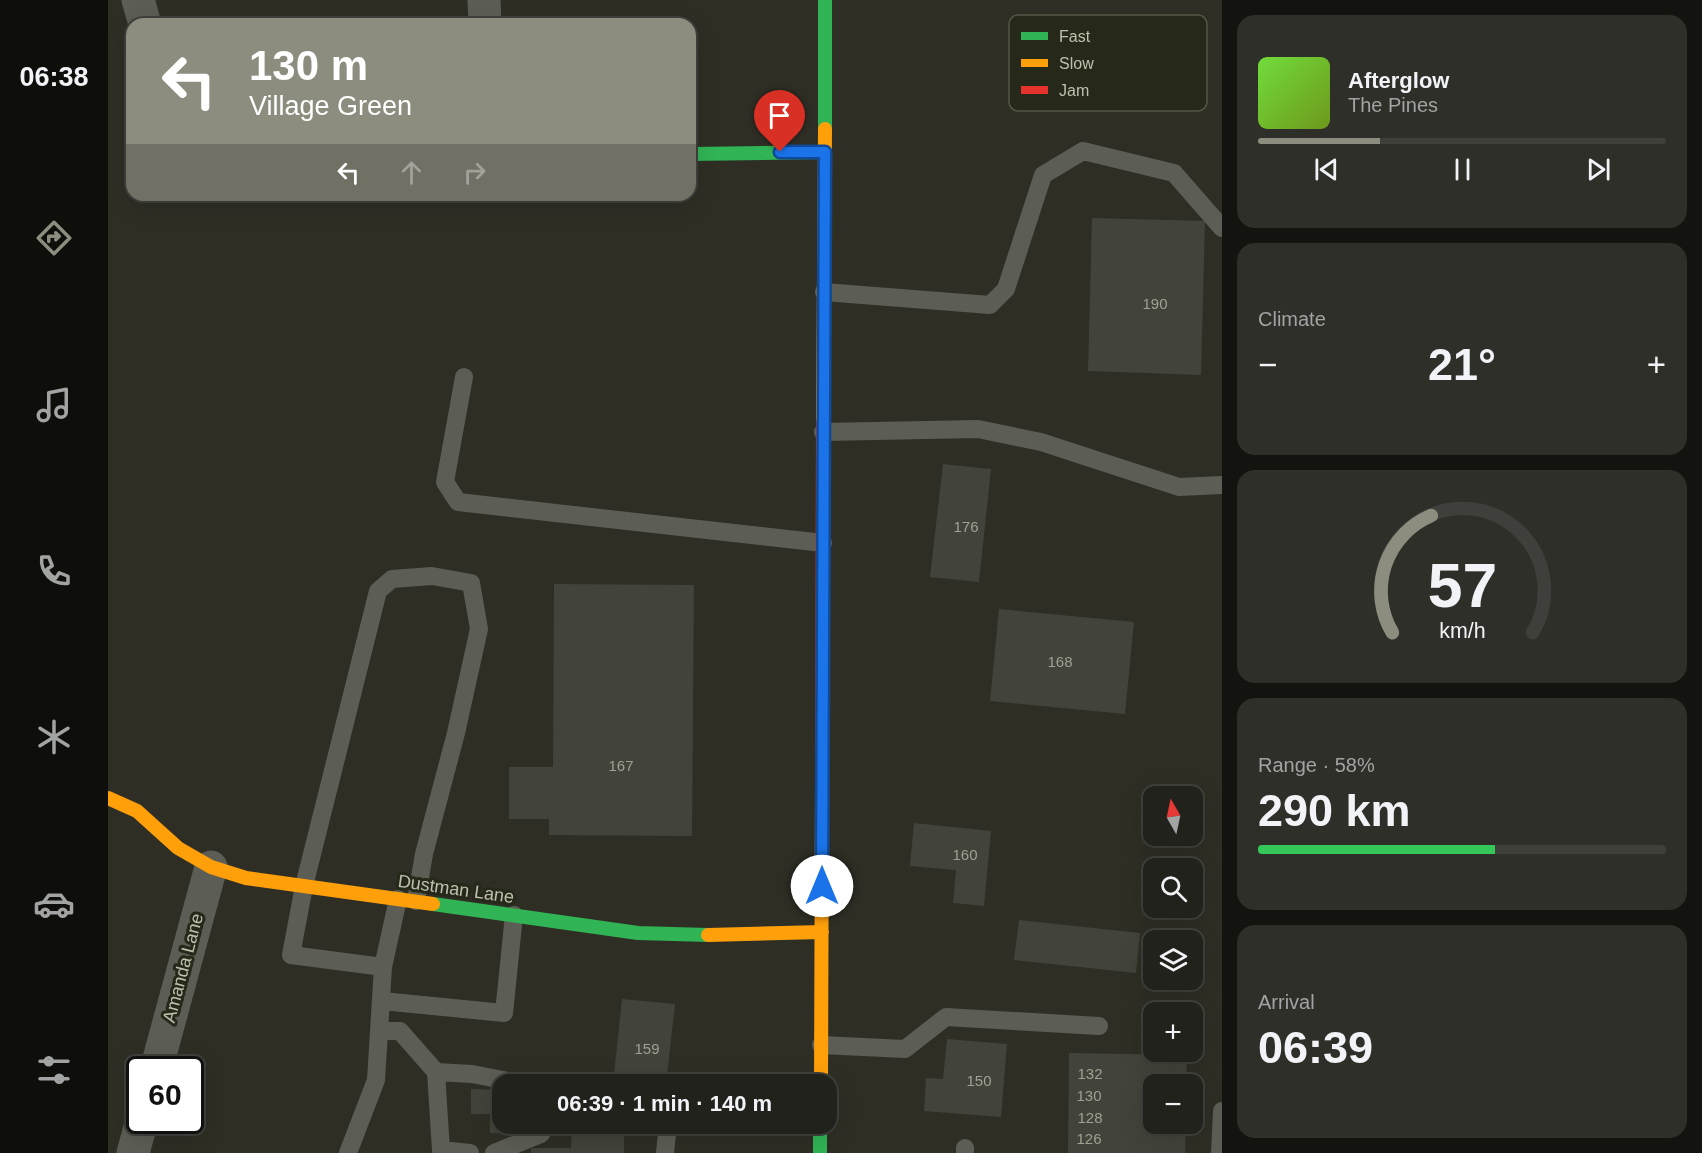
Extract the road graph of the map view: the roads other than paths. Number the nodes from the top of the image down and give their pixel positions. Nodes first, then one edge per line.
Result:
1 (138, 0) edge
2 (484, 0) edge
3 (825, 0) edge
4 (143, 18) edge
5 (485, 18) edge
6 (825, 152) junction
7 (696, 154) edge
8 (1222, 228) edge
9 (824, 292) junction
10 (464, 377) dead end
11 (824, 432) junction
12 (1222, 485) edge
13 (823, 543) junction
14 (108, 798) edge
15 (211, 867) junction
16 (304, 886) junction
17 (407, 900) junction
18 (514, 915) junction
19 (822, 932) junction
20 (383, 967) junction
21 (382, 1001) junction
22 (1099, 1026) dead end
23 (380, 1031) junction
24 (821, 1045) junction
25 (160, 1056) edge
26 (436, 1072) junction
27 (821, 1074) edge
28 (492, 1078) edge
29 (1222, 1111) edge
30 (138, 1134) edge
31 (541, 1134) edge
32 (667, 1134) edge
33 (820, 1134) edge
34 (133, 1153) edge
35 (348, 1153) edge
36 (470, 1153) edge
37 (494, 1153) edge
38 (665, 1153) edge
39 (820, 1153) edge
40 (1220, 1153) edge

1 - 4 street
2 - 5 street
3 - 6 main road
6 - 7 main road
6 - 9 main road
8 - 9 lane
9 - 11 main road
10 - 13 lane
11 - 12 lane
11 - 13 main road
13 - 19 main road
14 - 15 main road, Dustman Lane
15 - 16 main road, Dustman Lane
15 - 25 street, Amanda Lane
16 - 17 main road, Dustman Lane
16 - 17 lane
16 - 20 lane
17 - 18 main road, Dustman Lane
17 - 20 lane
18 - 19 main road, Dustman Lane
18 - 21 lane
19 - 24 main road
20 - 21 lane
21 - 23 lane
22 - 24 lane
23 - 26 lane
23 - 35 lane
24 - 27 main road
26 - 28 lane
26 - 36 lane
29 - 40 lane
30 - 34 street
31 - 37 lane
32 - 38 lane
33 - 39 main road

